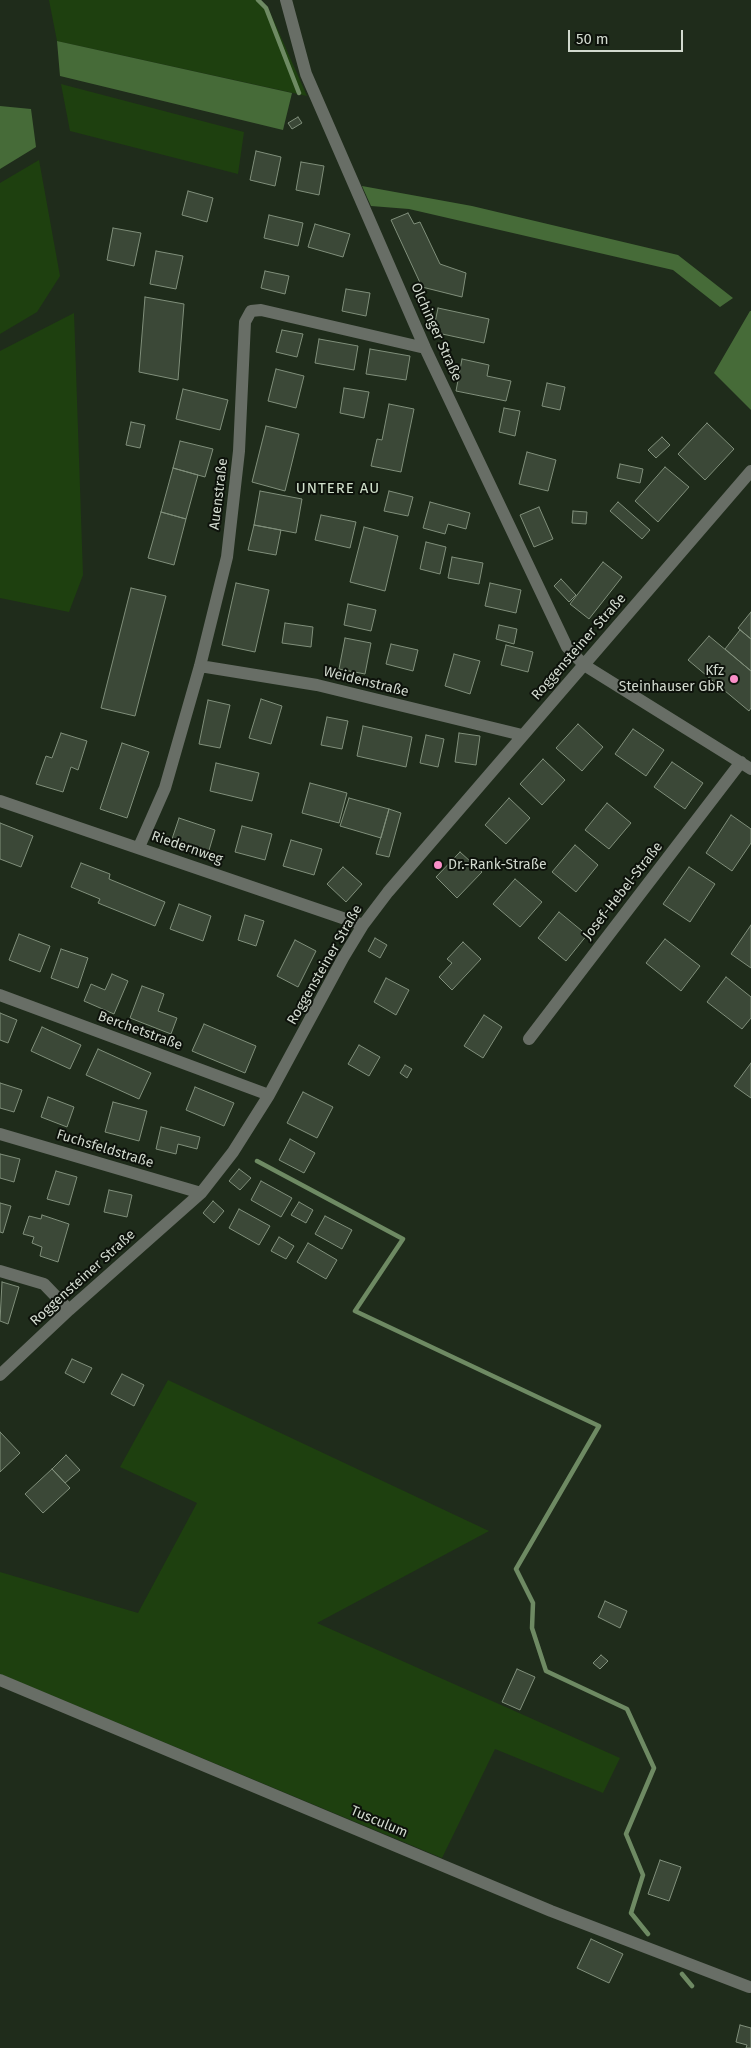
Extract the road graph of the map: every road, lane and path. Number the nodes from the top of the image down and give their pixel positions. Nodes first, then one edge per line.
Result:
1 (286, 0) edge
2 (425, 348) junction
3 (751, 471) edge
4 (584, 664) junction
5 (200, 666) junction
6 (522, 736) junction
7 (746, 766) edge
8 (0, 801) edge
9 (139, 847) junction
10 (363, 925) junction
11 (0, 995) edge
12 (529, 1039) dead end
13 (269, 1095) junction
14 (0, 1134) edge
15 (201, 1193) junction
16 (0, 1271) edge
17 (69, 1310) junction
18 (0, 1374) edge
19 (0, 1680) edge
20 (749, 1987) dead end

1 - 2 street, Olchinger Straße
2 - 4 street, Olchinger Straße
2 - 5 street, Auenstraße
3 - 4 street, Roggensteiner Straße
4 - 6 street, Roggensteiner Straße
4 - 7 street, Olchinger Straße
5 - 6 street, Weidenstraße
5 - 9 street, Auenstraße
6 - 10 street, Roggensteiner Straße
7 - 12 street, Josef-Hebel-Straße
8 - 9 street, Riedernweg
9 - 10 street, Riedernweg
10 - 13 street, Roggensteiner Straße
11 - 13 street, Berchetstraße
13 - 15 street, Roggensteiner Straße
14 - 15 street, Fuchsfeldstraße
15 - 17 street, Roggensteiner Straße
16 - 17 street
17 - 18 street, Roggensteiner Straße
19 - 20 street, Tusculum

